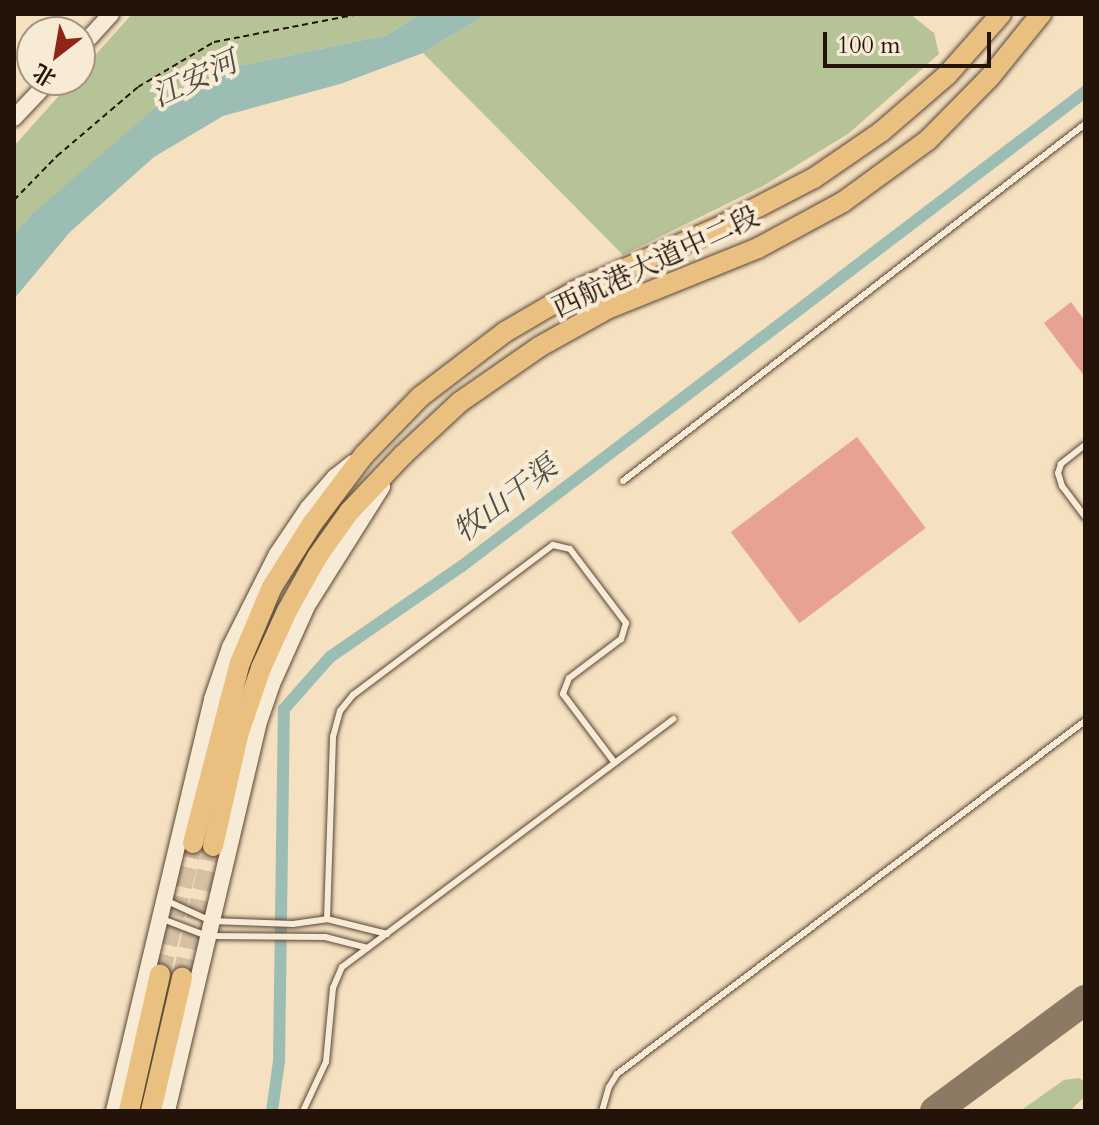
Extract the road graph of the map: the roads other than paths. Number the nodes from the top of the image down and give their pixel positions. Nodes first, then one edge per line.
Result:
1 (111, 14) edge
2 (1001, 14) edge
3 (1041, 14) edge
4 (96, 30) edge
5 (35, 96) edge
6 (14, 118) edge
7 (1085, 124) edge
8 (1085, 445) edge
9 (364, 455) junction
10 (397, 462) junction
11 (623, 481) dead end
12 (1085, 517) edge
13 (674, 719) dead end
14 (1085, 721) edge
15 (615, 763) junction
16 (163, 899) junction
17 (159, 918) junction
18 (327, 919) junction
19 (209, 928) junction
20 (387, 934) junction
21 (368, 948) junction
22 (160, 974) tunnel mouth
23 (182, 978) tunnel mouth
24 (114, 1111) edge
25 (129, 1111) edge
26 (151, 1111) edge
27 (167, 1111) edge
28 (303, 1111) edge
29 (602, 1111) edge

1 - 4 street
2 - 9 main road, 西航港大道中二段
3 - 10 main road, 西航港大道中二段
5 - 6 street
7 - 11 lane
8 - 12 lane
9 - 10 main road, 西航港大道中二段
9 - 16 street
10 - 19 street
13 - 15 lane
14 - 29 lane
15 - 18 lane
15 - 20 lane
16 - 17 street
16 - 19 lane
17 - 19 lane
17 - 24 street
18 - 19 lane
18 - 20 lane
19 - 21 lane
19 - 27 street
20 - 21 lane
21 - 28 lane
22 - 25 main road
23 - 26 main road

